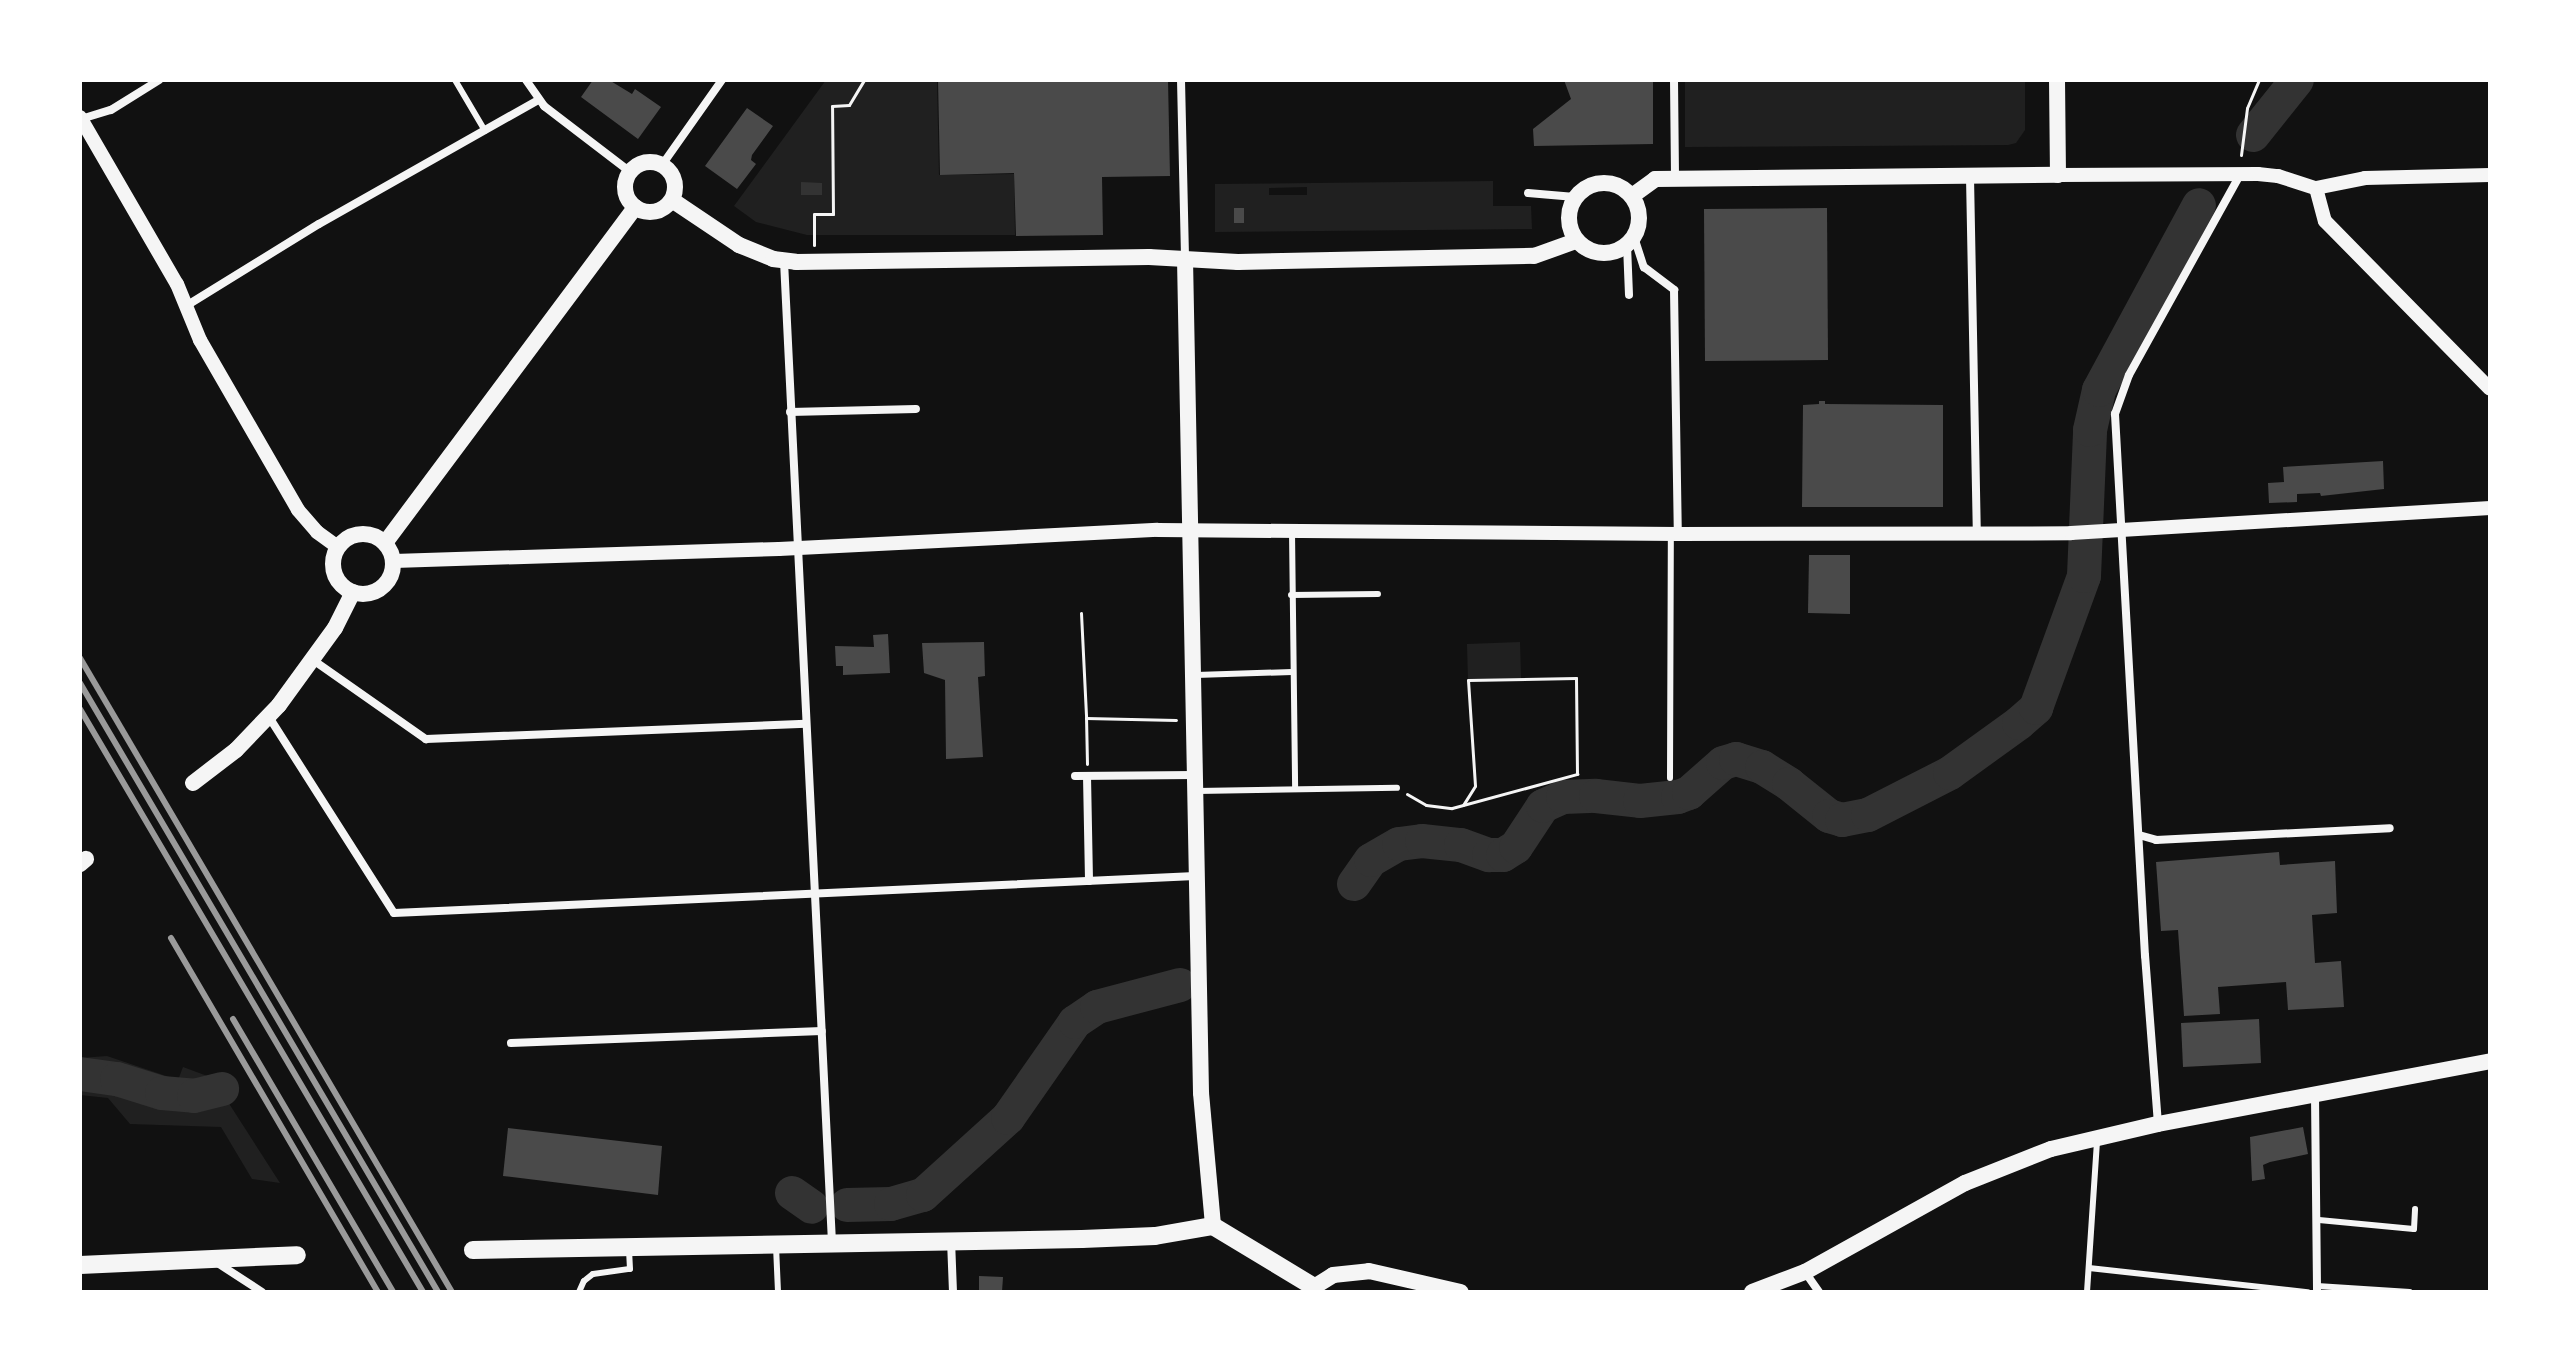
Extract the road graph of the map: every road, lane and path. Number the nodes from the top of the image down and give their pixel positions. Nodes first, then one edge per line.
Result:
1 (159, 80) edge
2 (455, 80) edge
3 (526, 80) edge
4 (722, 80) edge
5 (864, 80) edge
6 (1181, 80) edge
7 (1674, 80) edge
8 (2057, 80) edge
9 (2259, 80) edge
10 (538, 100) junction
11 (81, 118) edge
12 (485, 131) junction
13 (2241, 155) dead end
14 (662, 165) junction
15 (629, 171) junction
16 (2241, 174) junction
17 (2058, 175) junction
18 (2490, 175) edge
19 (1970, 177) junction
20 (1675, 179) junction
21 (2316, 188) junction
22 (1528, 193) dead end
23 (1632, 196) junction
24 (1575, 197) junction
25 (672, 200) junction
26 (635, 207) junction
27 (1576, 241) junction
28 (1631, 241) junction
29 (814, 249) dead end
30 (1185, 259) junction
31 (784, 261) junction
32 (1629, 295) dead end
33 (186, 306) junction
34 (2490, 389) edge
35 (916, 409) dead end
36 (790, 412) junction
37 (2490, 508) edge
38 (1191, 530) junction
39 (2120, 531) junction
40 (1292, 532) junction
41 (1675, 534) junction
42 (1977, 534) junction
43 (385, 543) junction
44 (338, 547) junction
45 (798, 549) junction
46 (394, 561) junction
47 (353, 592) junction
48 (1378, 594) dead end
49 (1291, 595) junction
50 (1081, 613) dead end
51 (313, 660) junction
52 (1292, 672) junction
53 (1192, 675) junction
54 (269, 717) junction
55 (1086, 718) junction
56 (1176, 720) dead end
57 (806, 724) junction
58 (1075, 776) dead end
59 (1087, 776) junction
60 (1670, 778) dead end
61 (193, 783) dead end
62 (1194, 783) junction
63 (1295, 788) junction
64 (1397, 788) joint
65 (1463, 805) junction
66 (2390, 828) dead end
67 (2139, 835) junction
68 (1195, 876) junction
69 (1089, 881) junction
70 (814, 895) junction
71 (822, 1031) junction
72 (511, 1043) dead end
73 (2490, 1061) edge
74 (2315, 1096) junction
75 (2158, 1124) junction
76 (2097, 1137) junction
77 (2415, 1209) dead end
78 (2319, 1220) junction
79 (1213, 1226) junction
80 (951, 1239) junction
81 (776, 1242) junction
82 (832, 1242) junction
83 (629, 1246) junction
84 (473, 1250) dead end
85 (297, 1255) dead end
86 (213, 1260) junction
87 (80, 1265) edge
88 (2089, 1268) junction
89 (1805, 1272) junction
90 (2317, 1289) edge
91 (1313, 1290) edge
92 (262, 1292) edge
93 (579, 1292) edge
94 (778, 1292) edge
95 (953, 1292) edge
96 (1461, 1292) edge
97 (1752, 1292) edge
98 (1819, 1292) edge
99 (2087, 1292) edge
100 (2308, 1292) edge
101 (2410, 1292) edge

1 - 11 street
2 - 12 lane
3 - 10 street
4 - 14 street
5 - 29 path
6 - 30 street
7 - 20 street
8 - 17 main road
9 - 13 path
10 - 12 street
10 - 15 street
11 - 33 street
12 - 33 street
14 - 15 main road
14 - 25 main road
15 - 26 main road
16 - 17 street
16 - 21 street
16 - 39 street
17 - 19 main road
18 - 21 street
19 - 20 main road
19 - 42 street
20 - 23 main road
21 - 34 street
22 - 24 street
23 - 24 main road
23 - 28 main road
24 - 27 main road
25 - 26 main road
25 - 31 main road
26 - 43 main road
27 - 28 main road
27 - 30 main road
28 - 32 street
28 - 41 street
30 - 31 main road
30 - 38 main road
31 - 36 street
33 - 44 street
35 - 36 street
36 - 45 street
37 - 39 street
38 - 40 street
38 - 45 street
38 - 53 main road
39 - 42 street
39 - 67 street
40 - 41 street
40 - 49 lane
41 - 42 street
41 - 60 lane
43 - 44 main road
43 - 46 main road
44 - 47 main road
45 - 46 street
45 - 57 street
46 - 47 main road
47 - 51 main road
48 - 49 lane
49 - 52 lane
50 - 55 path
51 - 54 main road
51 - 57 street
52 - 53 lane
52 - 63 lane
53 - 62 main road
54 - 61 main road
54 - 70 street
55 - 56 path
55 - 59 path
57 - 70 street
58 - 59 street
59 - 62 street
59 - 69 street
62 - 63 lane
62 - 68 main road
63 - 64 lane
64 - 65 path
65 - 65 path
66 - 67 street
67 - 75 street
68 - 69 street
68 - 79 main road
69 - 70 street
70 - 71 street
71 - 72 street
71 - 82 street
73 - 74 main road
74 - 75 main road
74 - 78 street
75 - 76 main road
76 - 88 lane
76 - 89 main road
77 - 78 lane
78 - 90 street
79 - 80 main road
79 - 91 main road
80 - 82 main road
80 - 95 street
81 - 82 main road
81 - 83 main road
81 - 94 lane
83 - 84 main road
83 - 93 lane
85 - 86 main road
86 - 87 main road
86 - 92 street
88 - 99 lane
88 - 100 lane
89 - 97 main road
89 - 98 street
90 - 101 lane
91 - 96 main road

